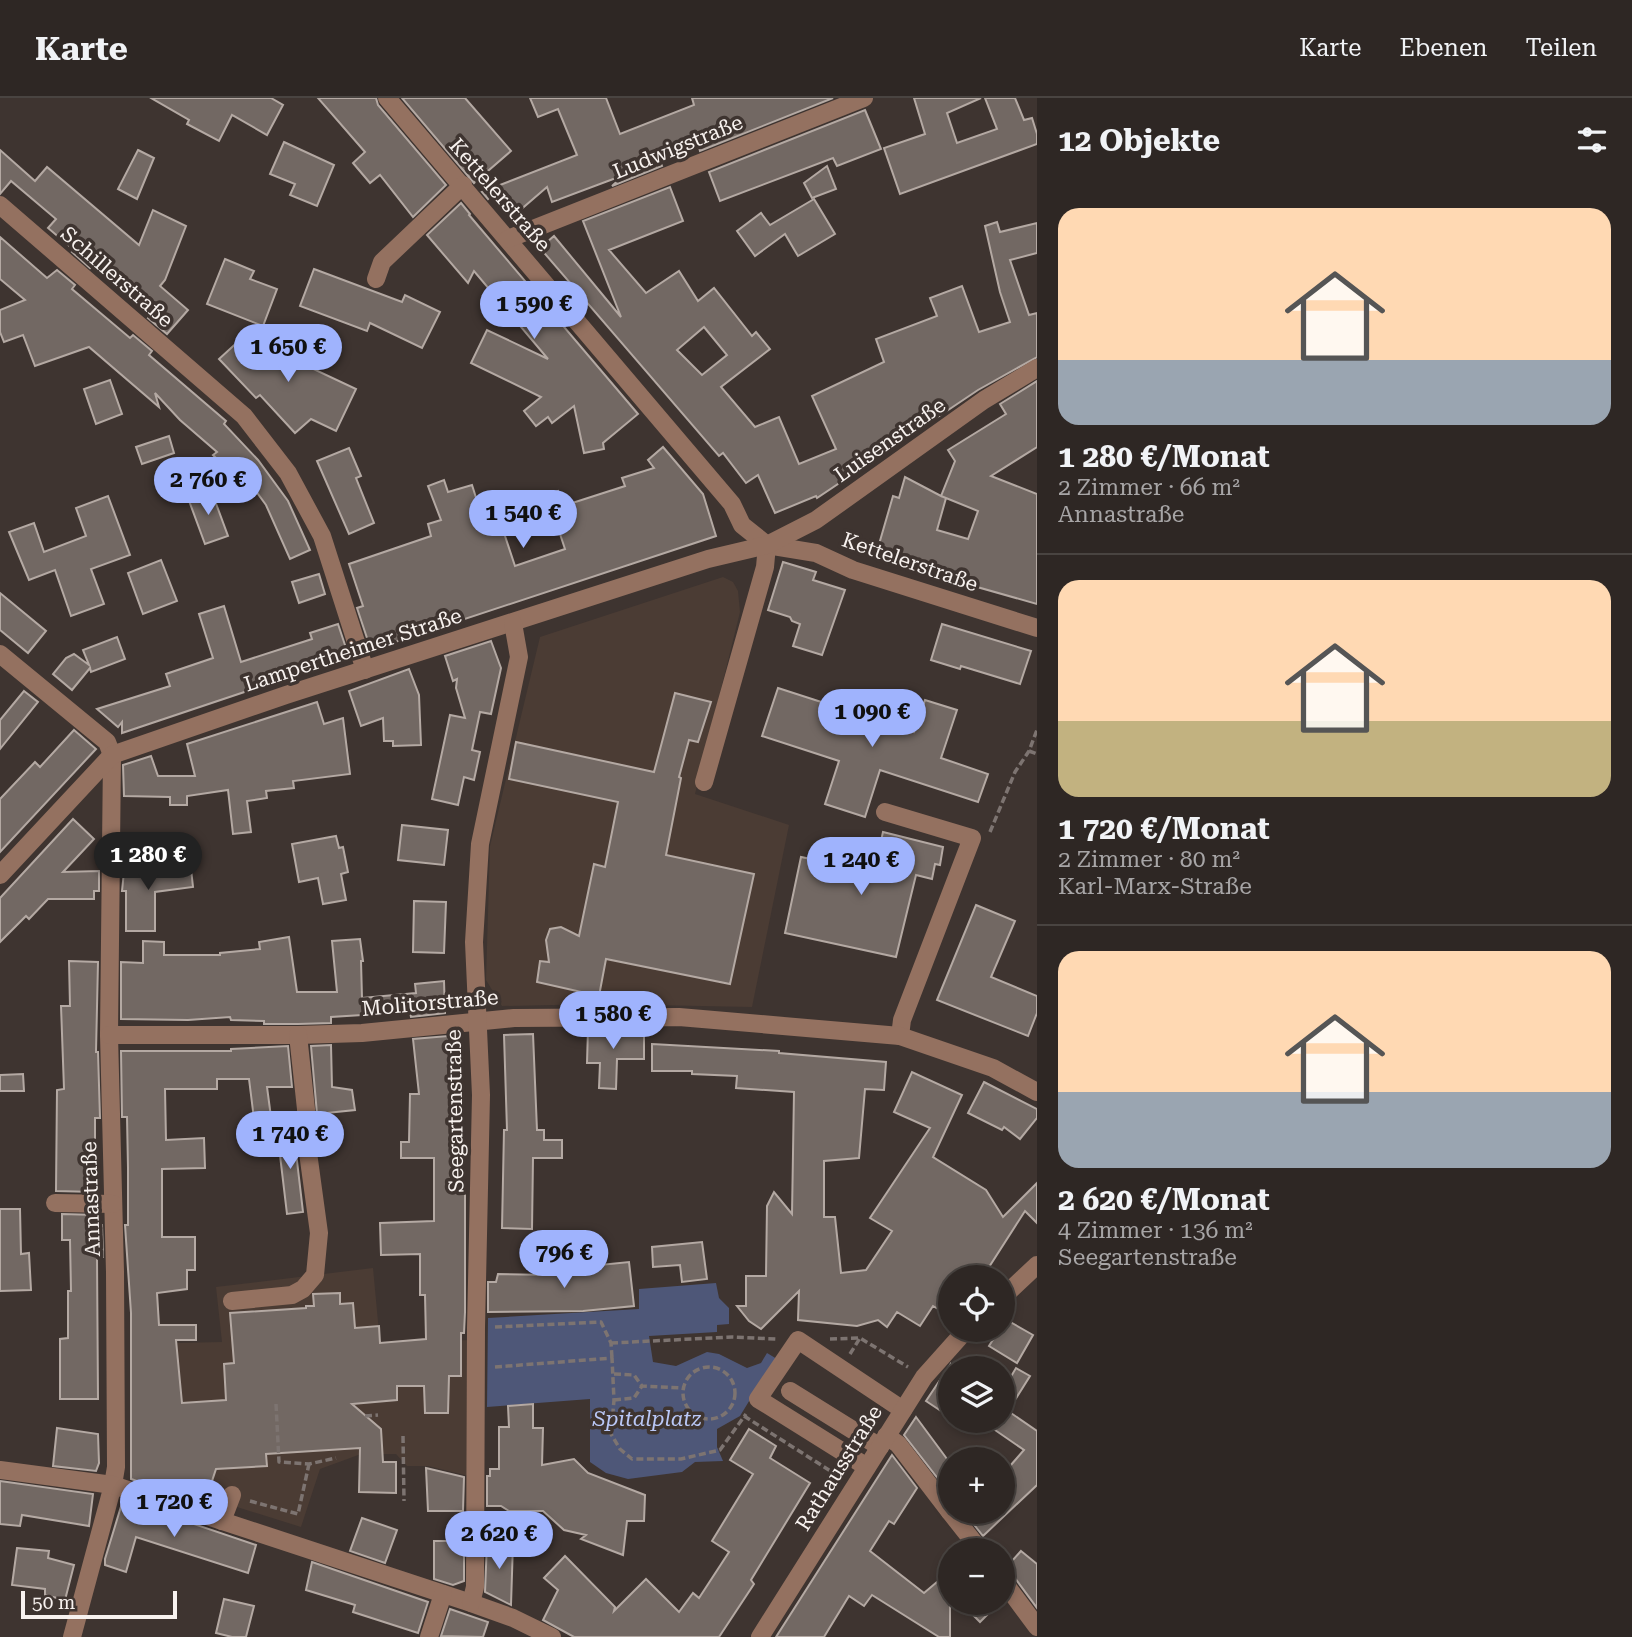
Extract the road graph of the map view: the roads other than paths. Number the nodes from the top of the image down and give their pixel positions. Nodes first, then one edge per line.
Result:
1 (387, 98) edge
2 (857, 99) edge
3 (463, 185) junction
4 (0, 205) edge
5 (508, 239) junction
6 (376, 279) dead end
7 (1037, 368) edge
8 (767, 545) junction
9 (513, 623) junction
10 (1037, 628) edge
11 (0, 654) edge
12 (365, 670) junction
13 (112, 755) junction
14 (704, 782) dead end
15 (885, 812) dead end
16 (0, 875) edge
17 (477, 1023) junction
18 (109, 1035) junction
19 (298, 1035) junction
20 (900, 1036) junction
21 (1037, 1092) edge
22 (55, 1203) dead end
23 (113, 1204) junction
24 (1037, 1265) edge
25 (1015, 1286) edge
26 (232, 1301) dead end
27 (955, 1342) edge
28 (790, 1391) dead end
29 (903, 1410) junction
30 (883, 1442) junction
31 (867, 1467) junction
32 (0, 1470) edge
33 (113, 1485) junction
34 (232, 1495) road end
35 (938, 1496) edge
36 (222, 1521) junction
37 (959, 1524) edge
38 (971, 1538) edge
39 (443, 1594) junction
40 (1015, 1597) edge
41 (471, 1603) junction
42 (1037, 1627) edge
43 (72, 1637) edge
44 (429, 1637) edge
45 (552, 1637) edge
46 (760, 1637) edge

1 - 3 street, Kettelerstraße
2 - 5 street, Ludwigstraße
3 - 5 street, Kettelerstraße
3 - 6 street
4 - 12 street, Schillerstraße
5 - 8 street, Kettelerstraße
7 - 8 street, Luisenstraße
8 - 9 street, Lampertheimer Straße
8 - 10 street, Kettelerstraße
8 - 14 street
9 - 12 street, Lampertheimer Straße
9 - 17 street, Seegartenstraße
11 - 13 street
12 - 13 street, Lampertheimer Straße
13 - 16 street, Lampertheimer Straße
13 - 18 street, Annastraße
15 - 20 street
17 - 19 street, Molitorstraße
17 - 20 street, Molitorstraße
17 - 41 street, Seegartenstraße
18 - 19 street, Molitorstraße
18 - 23 street, Annastraße
19 - 26 street
20 - 21 street, Molitorstraße
22 - 23 street
23 - 33 street, Annastraße
24 - 25 street
27 - 29 street, Rathausstraße
28 - 30 street
29 - 30 street, Rathausstraße
29 - 31 street
30 - 31 street, Rathausstraße
30 - 35 street
31 - 46 street, Rathausstraße
32 - 33 street
33 - 36 street
33 - 43 street, Annastraße
34 - 36 street
36 - 39 street
37 - 38 street
39 - 41 street
39 - 44 street
40 - 42 street
41 - 45 street

